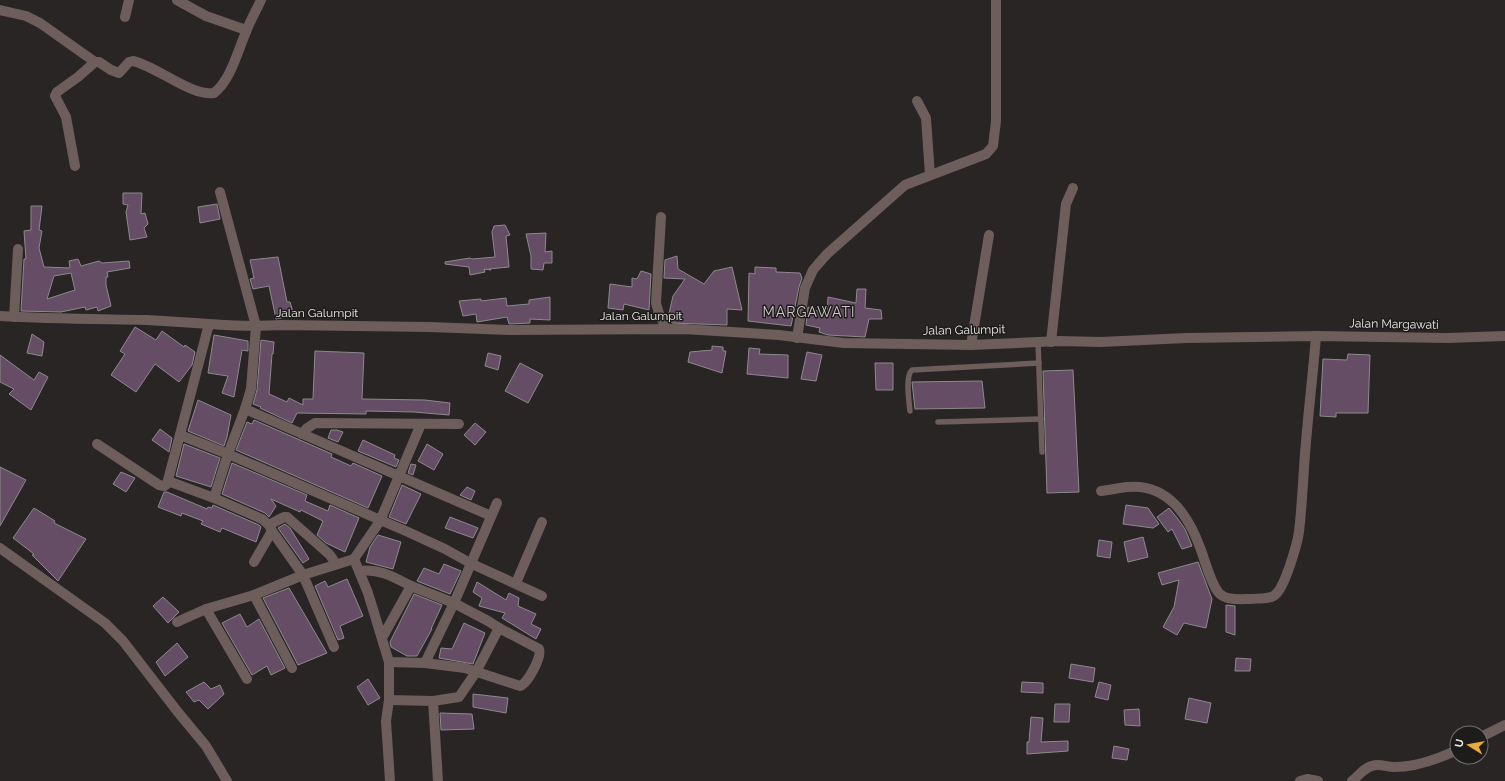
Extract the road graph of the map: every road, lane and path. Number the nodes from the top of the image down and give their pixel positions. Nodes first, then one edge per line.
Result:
1 (129, 0) edge
2 (177, 0) edge
3 (261, 0) edge
4 (996, 0) edge
5 (0, 10) edge
6 (125, 17) dead end
7 (246, 30) junction
8 (94, 62) junction
9 (917, 101) dead end
10 (75, 166) dead end
11 (930, 175) junction
12 (1073, 188) dead end
13 (220, 192) dead end
14 (661, 217) dead end
15 (989, 235) dead end
16 (18, 249) dead end
17 (0, 316) edge
18 (14, 317) junction
19 (209, 324) junction
20 (256, 326) junction
21 (668, 329) junction
22 (1282, 336) joint
23 (1316, 336) junction
24 (1505, 336) edge
25 (797, 338) junction
26 (1038, 342) junction
27 (1051, 342) junction
28 (972, 345) junction
29 (1039, 363) junction
30 (245, 409) junction
31 (910, 411) dead end
32 (1041, 419) junction
33 (938, 422) dead end
34 (421, 424) junction
35 (459, 424) dead end
36 (302, 434) junction
37 (180, 435) junction
38 (97, 444) dead end
39 (1042, 452) dead end
40 (228, 454) junction
41 (398, 476) junction
42 (168, 481) junction
43 (1101, 491) dead end
44 (214, 498) junction
45 (497, 503) dead end
46 (491, 516) junction
47 (380, 521) junction
48 (542, 522) dead end
49 (270, 528) junction
50 (0, 548) edge
51 (354, 559) junction
52 (254, 562) dead end
53 (336, 564) junction
54 (472, 564) junction
55 (359, 571) junction
56 (303, 575) junction
57 (516, 583) junction
58 (411, 586) junction
59 (254, 595) junction
60 (542, 596) dead end
61 (454, 603) junction
62 (206, 609) junction
63 (177, 622) dead end
64 (499, 628) junction
65 (382, 638) junction
66 (334, 647) dead end
67 (389, 662) junction
68 (425, 663) junction
69 (292, 668) dead end
70 (476, 672) junction
71 (247, 679) dead end
72 (389, 700) junction
73 (433, 701) junction
74 (1505, 725) edge
75 (1489, 733) edge
76 (1449, 754) edge
77 (227, 781) edge
78 (390, 781) edge
79 (438, 781) edge
80 (1300, 781) edge
81 (1318, 781) edge
82 (1352, 781) edge

1 - 6 street
2 - 7 street
3 - 7 street
4 - 11 street
5 - 8 street
7 - 8 street
8 - 10 street
9 - 11 street
11 - 25 street
12 - 27 street
13 - 20 street
14 - 21 street
15 - 28 street
16 - 18 street
17 - 18 street, Jalan Galumpit
18 - 19 street, Jalan Galumpit
19 - 20 street, Jalan Galumpit
19 - 37 street
20 - 21 street, Jalan Galumpit
20 - 30 street
21 - 25 street, Jalan Galumpit
22 - 23 street, Jalan Margawati
22 - 27 street, Jalan Galumpit
23 - 24 street, Jalan Margawati
23 - 43 street
25 - 28 street, Jalan Galumpit
26 - 27 street, Jalan Galumpit
26 - 28 street, Jalan Galumpit
26 - 29 lane
29 - 31 lane
29 - 32 lane
30 - 36 street
30 - 40 street
32 - 33 lane
32 - 39 lane
34 - 35 street
34 - 36 street
34 - 41 street
36 - 41 street
37 - 40 street
37 - 42 street
38 - 42 street
40 - 44 street
40 - 47 street
41 - 46 street
41 - 47 street
42 - 44 street
44 - 49 street
45 - 46 street
46 - 54 street
47 - 51 street
47 - 54 street
48 - 57 street
49 - 52 street
49 - 53 street
49 - 56 street
50 - 77 street
51 - 53 street
51 - 55 street
53 - 56 street
54 - 57 street
54 - 61 street
55 - 58 street
55 - 65 street
56 - 59 street
56 - 66 street
57 - 60 street
58 - 61 street
58 - 65 street
59 - 62 street
59 - 69 street
61 - 64 street
61 - 68 street
62 - 63 street
62 - 71 street
64 - 70 street
64 - 70 street
65 - 67 street
67 - 68 street
67 - 72 street
68 - 70 street
70 - 73 street
72 - 73 street
72 - 78 street
73 - 79 street
74 - 75 street
76 - 82 street
80 - 81 street

